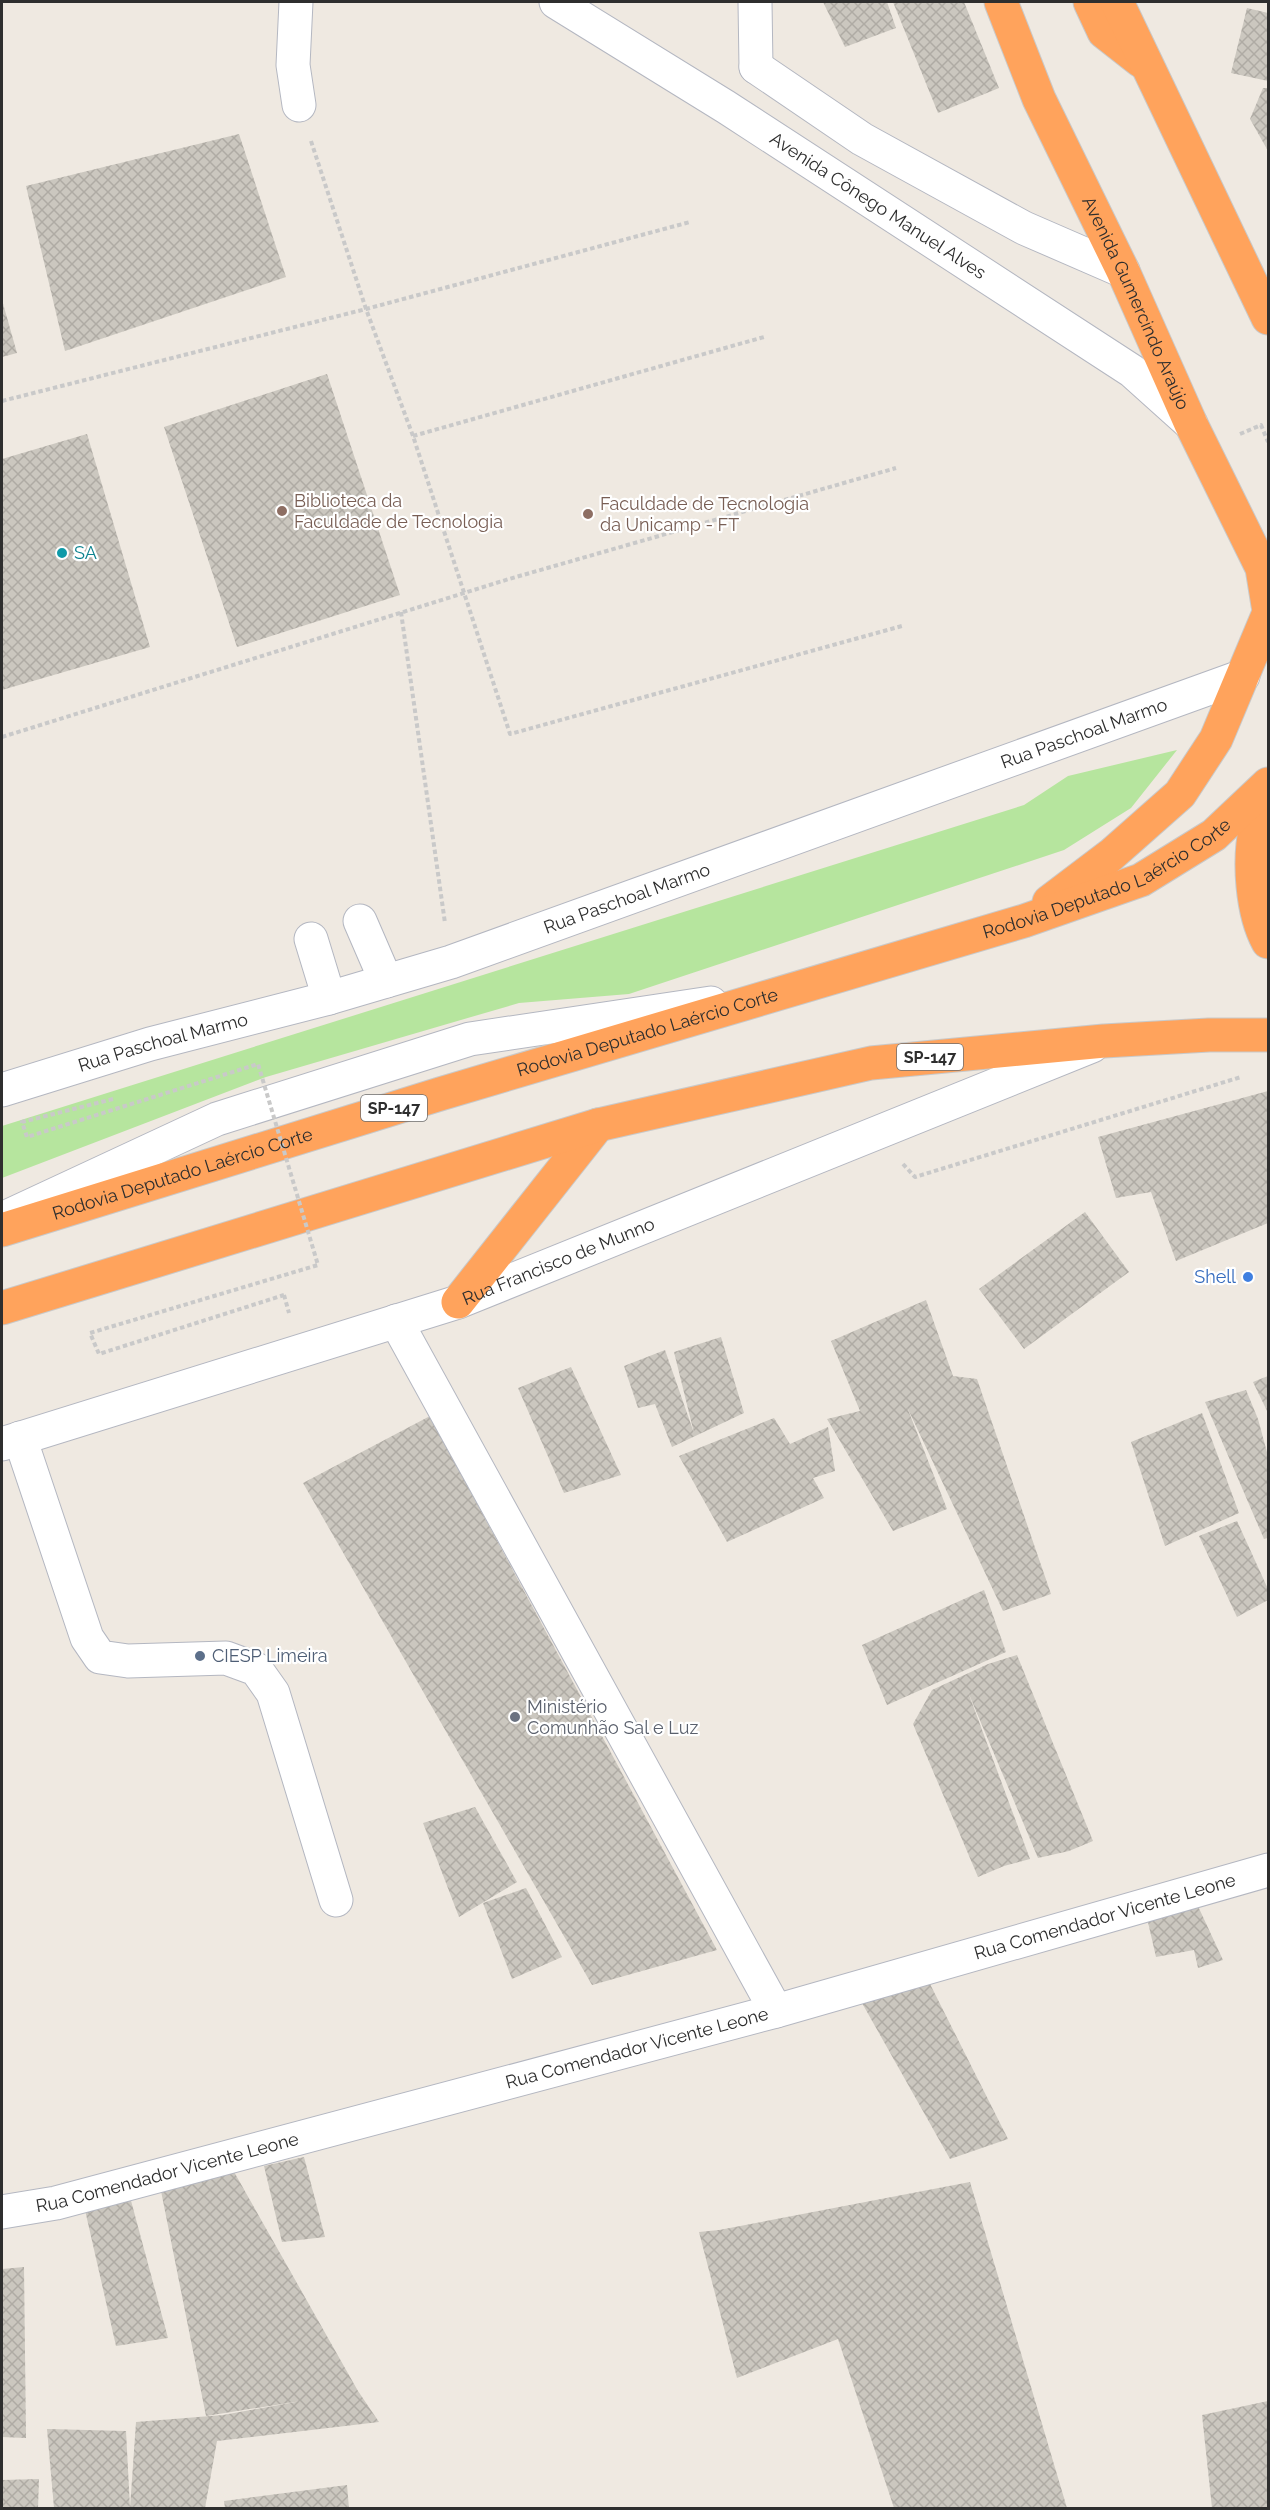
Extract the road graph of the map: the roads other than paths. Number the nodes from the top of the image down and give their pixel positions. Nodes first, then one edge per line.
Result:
1 (296, 2) edge
2 (556, 2) edge
3 (755, 2) edge
4 (1000, 2) edge
5 (1090, 2) edge
6 (1124, 5) edge
7 (1147, 66) junction
8 (756, 68) junction
9 (299, 105) road end
10 (726, 107) junction
11 (1123, 271) junction
12 (1269, 318) edge
13 (1191, 424) junction
14 (1269, 605) edge
15 (1269, 615) edge
16 (1243, 676) junction
17 (1269, 784) edge
18 (1269, 796) edge
19 (360, 921) dead end
20 (1024, 921) junction
21 (311, 939) dead end
22 (1269, 942) edge
23 (386, 981) junction
24 (787, 991) junction
25 (329, 998) junction
26 (1269, 1035) edge
27 (1104, 1041) junction
28 (2, 1090) edge
29 (598, 1125) junction
30 (2, 1219) edge
31 (2, 1230) edge
32 (458, 1302) junction
33 (2, 1308) edge
34 (396, 1321) junction
35 (10, 1441) edge
36 (1269, 1870) edge
37 (336, 1900) dead end
38 (776, 2011) junction
39 (2, 2212) edge

1 - 9 street
2 - 10 street, Avenida Cônego Manuel Alves
3 - 8 street
4 - 11 highway, Avenida Gumercindo Araújo
5 - 7 highway
6 - 7 highway
7 - 12 highway
8 - 10 street
8 - 11 street
10 - 13 street, Avenida Cônego Manuel Alves
11 - 13 highway, Avenida Gumercindo Araújo
13 - 14 highway, Avenida Gumercindo Araújo
15 - 16 highway
16 - 20 highway
16 - 23 street, Rua Paschoal Marmo
17 - 20 highway, Rodovia Deputado Laércio Corte / SP-147
18 - 22 highway
19 - 23 street
20 - 24 highway, Rodovia Deputado Laércio Corte / SP-147
21 - 25 street
23 - 25 street, Rua Paschoal Marmo
24 - 30 street
24 - 31 highway, Rodovia Deputado Laércio Corte / SP-147
25 - 28 street, Rua Paschoal Marmo
26 - 27 highway, SP-147
27 - 29 highway, SP-147
27 - 32 street, Rua Francisco de Munno
29 - 32 highway
29 - 33 highway, SP-147
32 - 34 street, Rua Francisco de Munno
34 - 35 street, Rua Francisco de Munno
34 - 38 street
35 - 37 street
36 - 38 street, Rua Comendador Vicente Leone
38 - 39 street, Rua Comendador Vicente Leone

